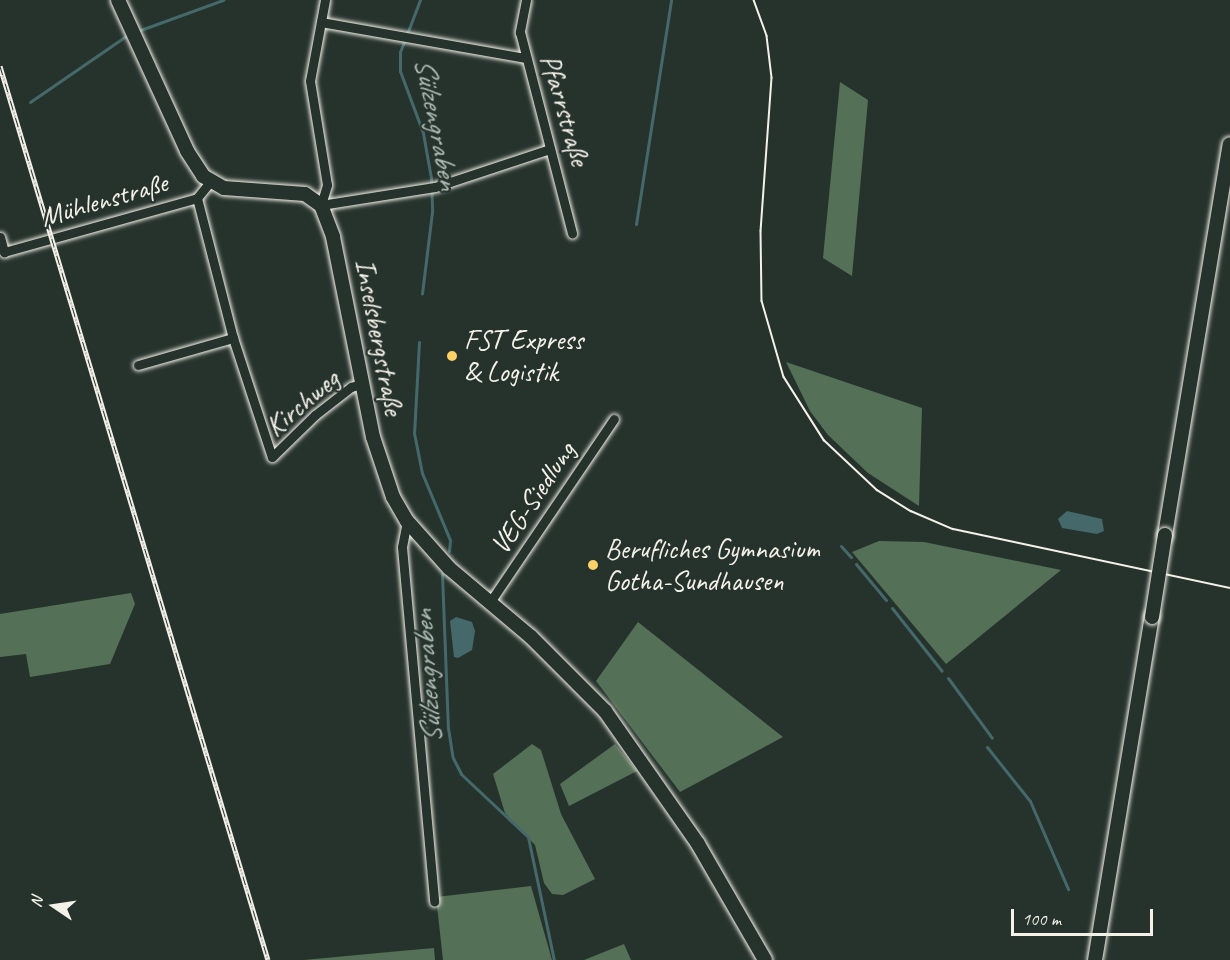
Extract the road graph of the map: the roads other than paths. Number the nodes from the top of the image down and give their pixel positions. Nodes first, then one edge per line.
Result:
1 (118, 0) edge
2 (325, 0) edge
3 (526, 0) edge
4 (321, 22) junction
5 (526, 58) junction
6 (1230, 144) edge
7 (550, 149) junction
8 (210, 182) junction
9 (197, 198) junction
10 (321, 205) junction
11 (572, 233) dead end
12 (0, 237) edge
13 (233, 338) junction
14 (138, 365) dead end
15 (361, 384) junction
16 (614, 419) dead end
17 (407, 521) junction
18 (490, 602) junction
19 (434, 902) dead end
20 (765, 960) edge
21 (1095, 960) edge

1 - 8 street
2 - 4 street
3 - 5 street, Pfarrstraße
4 - 5 street
4 - 10 street
5 - 7 street, Pfarrstraße
6 - 21 street, bridge
7 - 10 street
7 - 11 street, Pfarrstraße
8 - 9 street, Mühlenstraße
8 - 10 street
9 - 12 street, Mühlenstraße
9 - 13 street
10 - 15 street, Inselsbergstraße
13 - 14 street
13 - 15 street, Kirchweg
15 - 17 street, Inselsbergstraße
16 - 18 street, VEG-Siedlung
17 - 18 street, Inselsbergstraße
17 - 19 street
18 - 20 street, Inselsbergstraße

